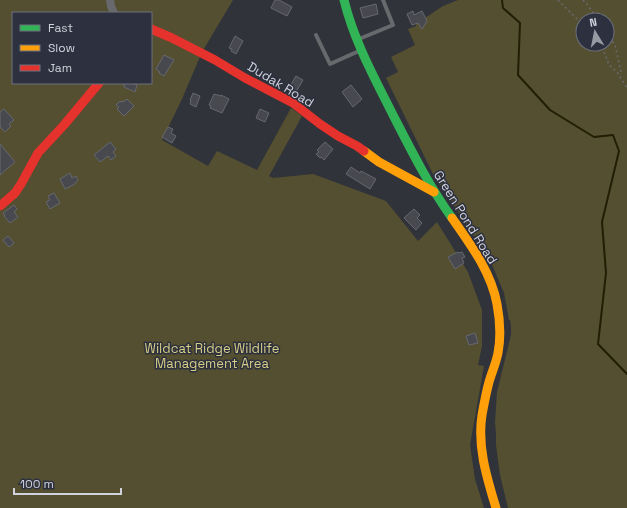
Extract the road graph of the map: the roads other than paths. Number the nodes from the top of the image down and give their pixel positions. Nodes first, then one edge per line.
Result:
1 (110, 0) edge
2 (344, 0) edge
3 (383, 0) edge
4 (113, 12) edge
5 (152, 29) edge
6 (316, 35) dead end
7 (357, 39) junction
8 (361, 50) junction
9 (97, 84) edge
10 (434, 192) junction
11 (0, 206) edge
12 (496, 508) edge

1 - 4 street
2 - 7 main road, Green Pond Road
3 - 7 lane
5 - 10 main road, Dudak Road
6 - 8 lane
7 - 8 main road, Green Pond Road
8 - 10 main road, Green Pond Road
9 - 11 main road
10 - 12 main road, Green Pond Road

